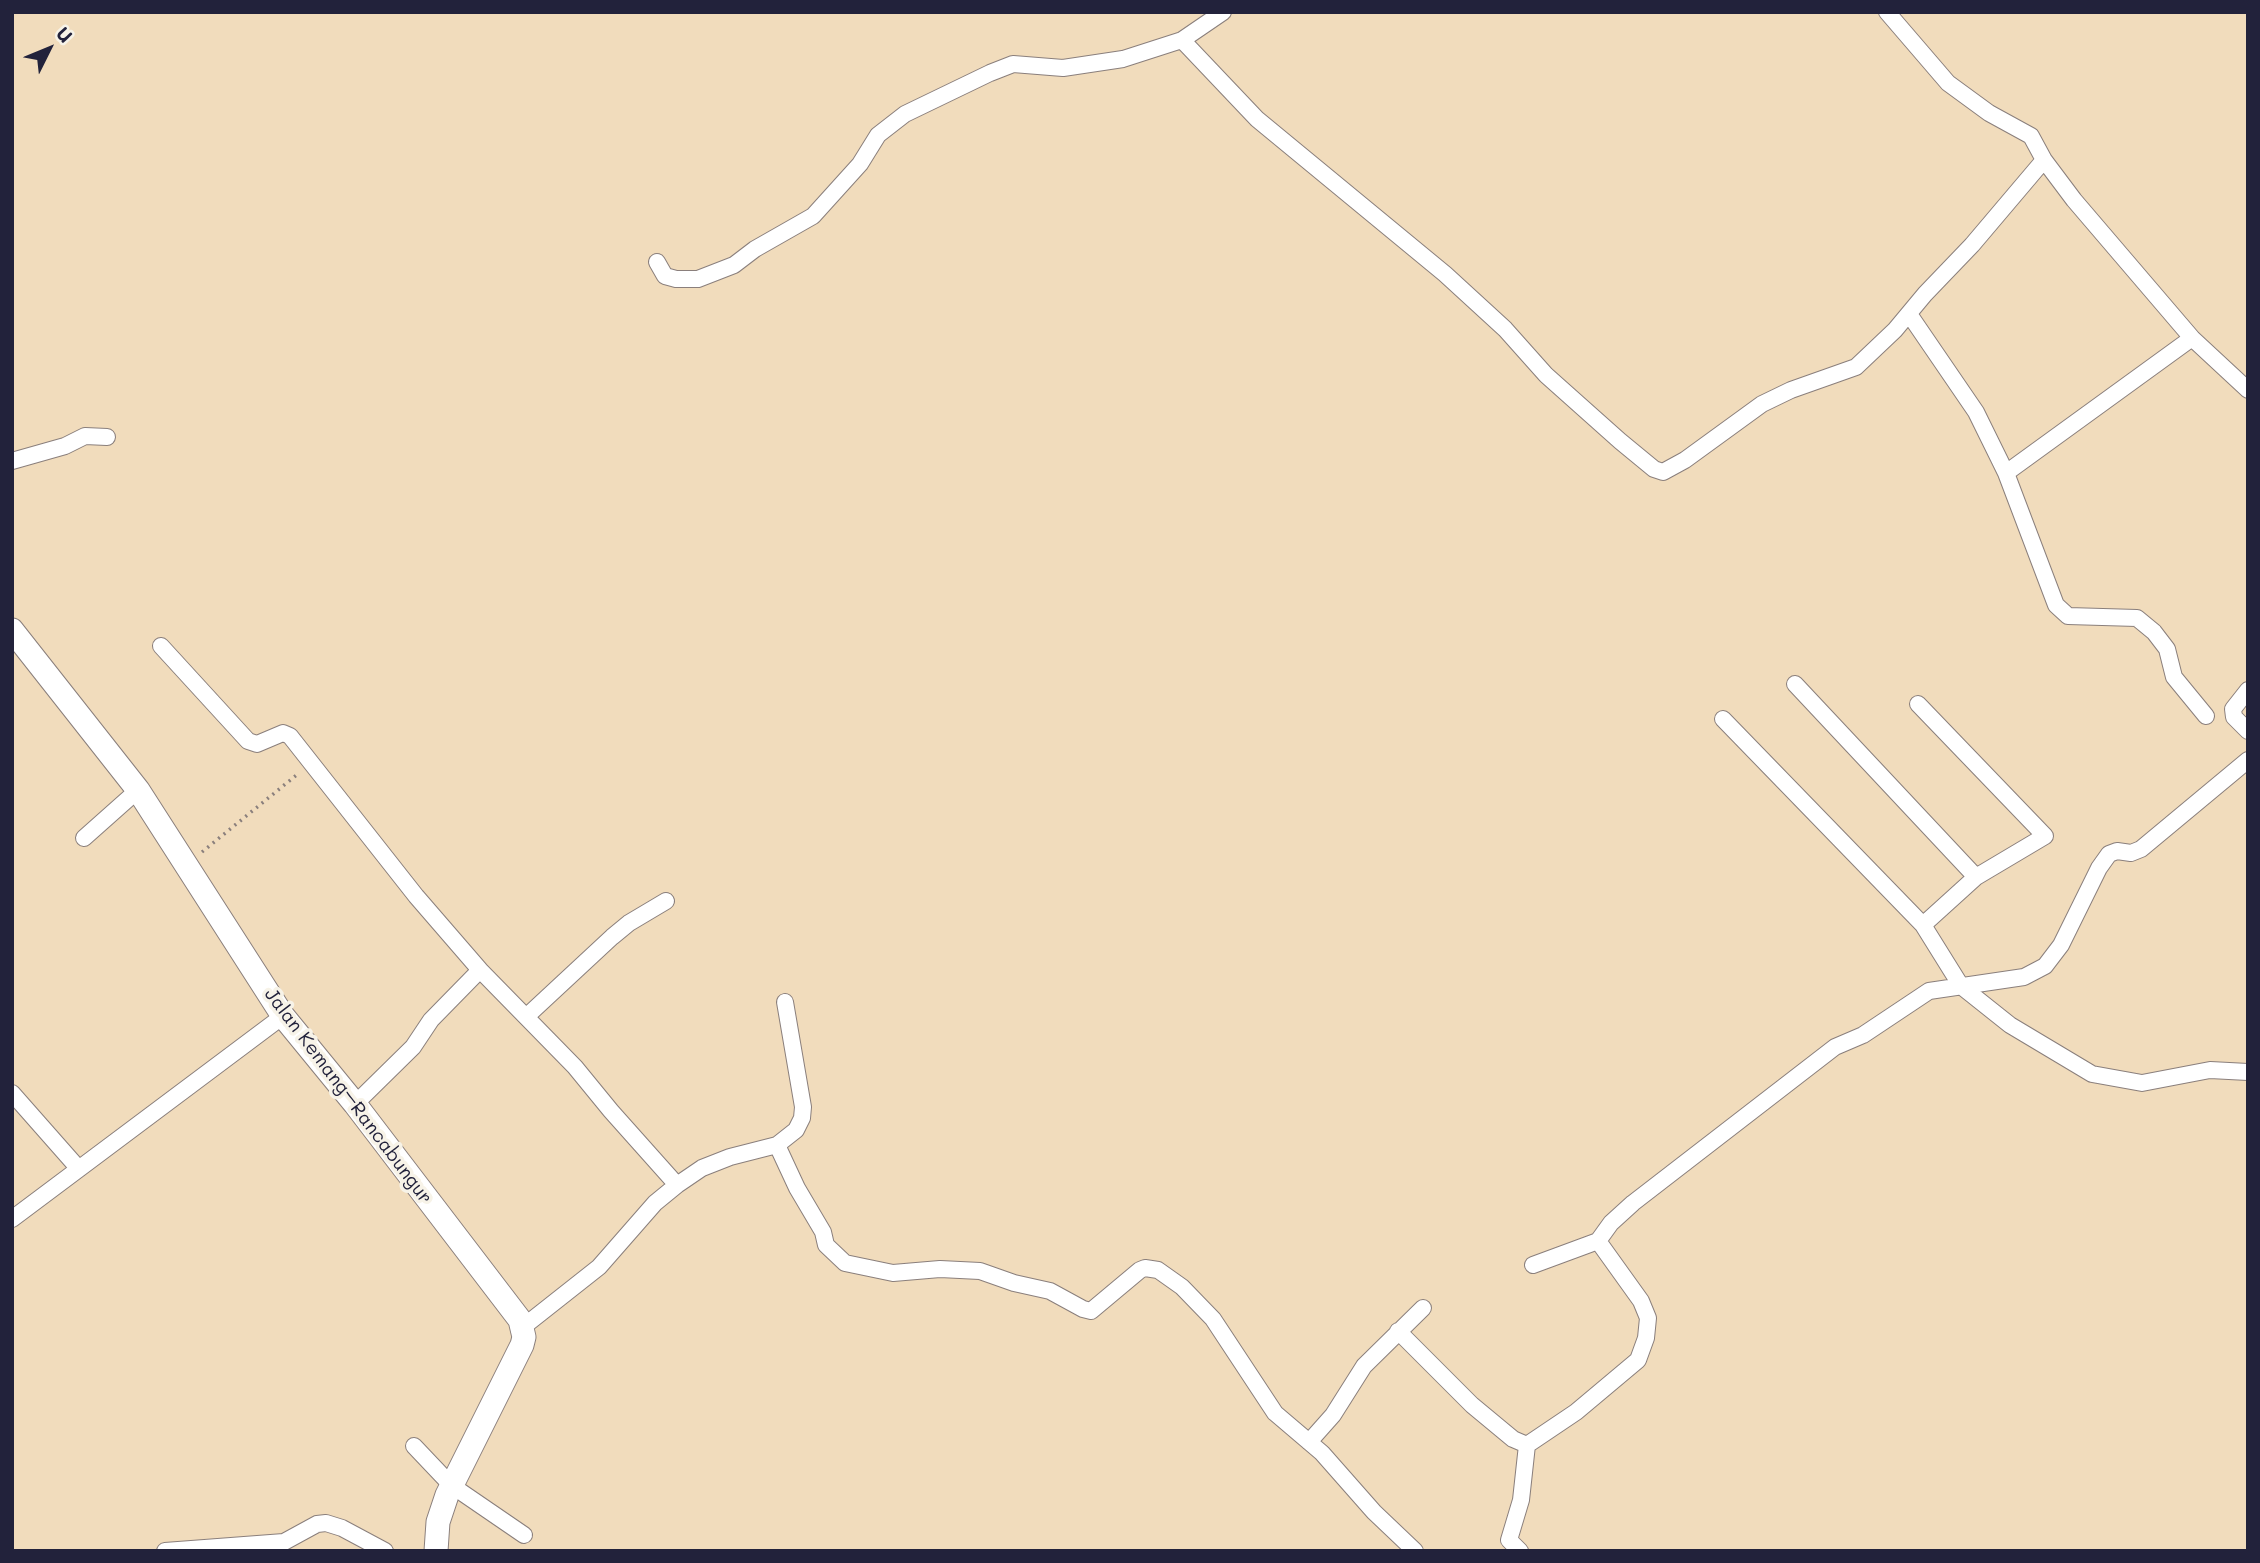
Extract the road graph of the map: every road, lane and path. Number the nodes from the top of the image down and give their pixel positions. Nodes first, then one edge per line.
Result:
1 (1223, 12) edge
2 (1887, 12) edge
3 (1182, 40) junction
4 (2044, 160) junction
5 (657, 262) dead end
6 (1909, 314) junction
7 (2192, 338) junction
8 (2248, 390) edge
9 (107, 437) dead end
10 (12, 461) edge
11 (2006, 473) junction
12 (12, 630) edge
13 (161, 646) dead end
14 (1796, 684) dead end
15 (2248, 690) edge
16 (1918, 704) dead end
17 (2206, 716) dead end
18 (1723, 719) dead end
19 (2248, 731) edge
20 (2248, 761) edge
21 (313, 762) junction
22 (138, 790) junction
23 (84, 838) dead end
24 (187, 864) junction
25 (1976, 877) junction
26 (666, 901) dead end
27 (1923, 925) junction
28 (480, 970) junction
29 (1961, 986) junction
30 (785, 1002) dead end
31 (283, 1016) junction
32 (527, 1016) junction
33 (2248, 1072) edge
34 (12, 1093) edge
35 (355, 1104) junction
36 (777, 1145) junction
37 (79, 1170) junction
38 (677, 1185) junction
39 (12, 1219) edge
40 (1598, 1241) junction
41 (1533, 1265) dead end
42 (1423, 1308) dead end
43 (523, 1327) junction
44 (1398, 1331) junction
45 (1309, 1442) junction
46 (1527, 1445) junction
47 (415, 1446) dead end
48 (452, 1485) junction
49 (524, 1535) dead end
50 (169, 1550) edge
51 (385, 1551) edge
52 (436, 1551) edge
53 (1415, 1551) edge
54 (1520, 1551) edge

1 - 3 street
2 - 4 street
3 - 5 street
3 - 6 street
4 - 6 street
4 - 7 street
6 - 11 street
7 - 8 street
7 - 11 street
9 - 10 street
11 - 17 street
12 - 22 street, Jalan Kemang–Rancabungur
13 - 21 street
14 - 25 street
15 - 19 street
16 - 25 street
18 - 27 street
20 - 29 street
21 - 24 path
21 - 28 street
22 - 23 street
22 - 24 street, Jalan Kemang–Rancabungur
24 - 31 street, Jalan Kemang–Rancabungur
25 - 27 street
26 - 32 street
27 - 29 street
28 - 32 street
28 - 35 street
29 - 33 street
29 - 40 street
30 - 36 street
31 - 35 street, Jalan Kemang–Rancabungur
31 - 37 street
32 - 38 street
34 - 37 street
35 - 43 street, Jalan Kemang–Rancabungur
36 - 38 street
36 - 45 street
37 - 39 street
38 - 43 street
40 - 41 street
40 - 46 street
42 - 44 street
43 - 48 street
44 - 45 street
44 - 46 street
45 - 53 street
46 - 54 street
47 - 48 street
48 - 49 street
48 - 52 street
50 - 51 street

